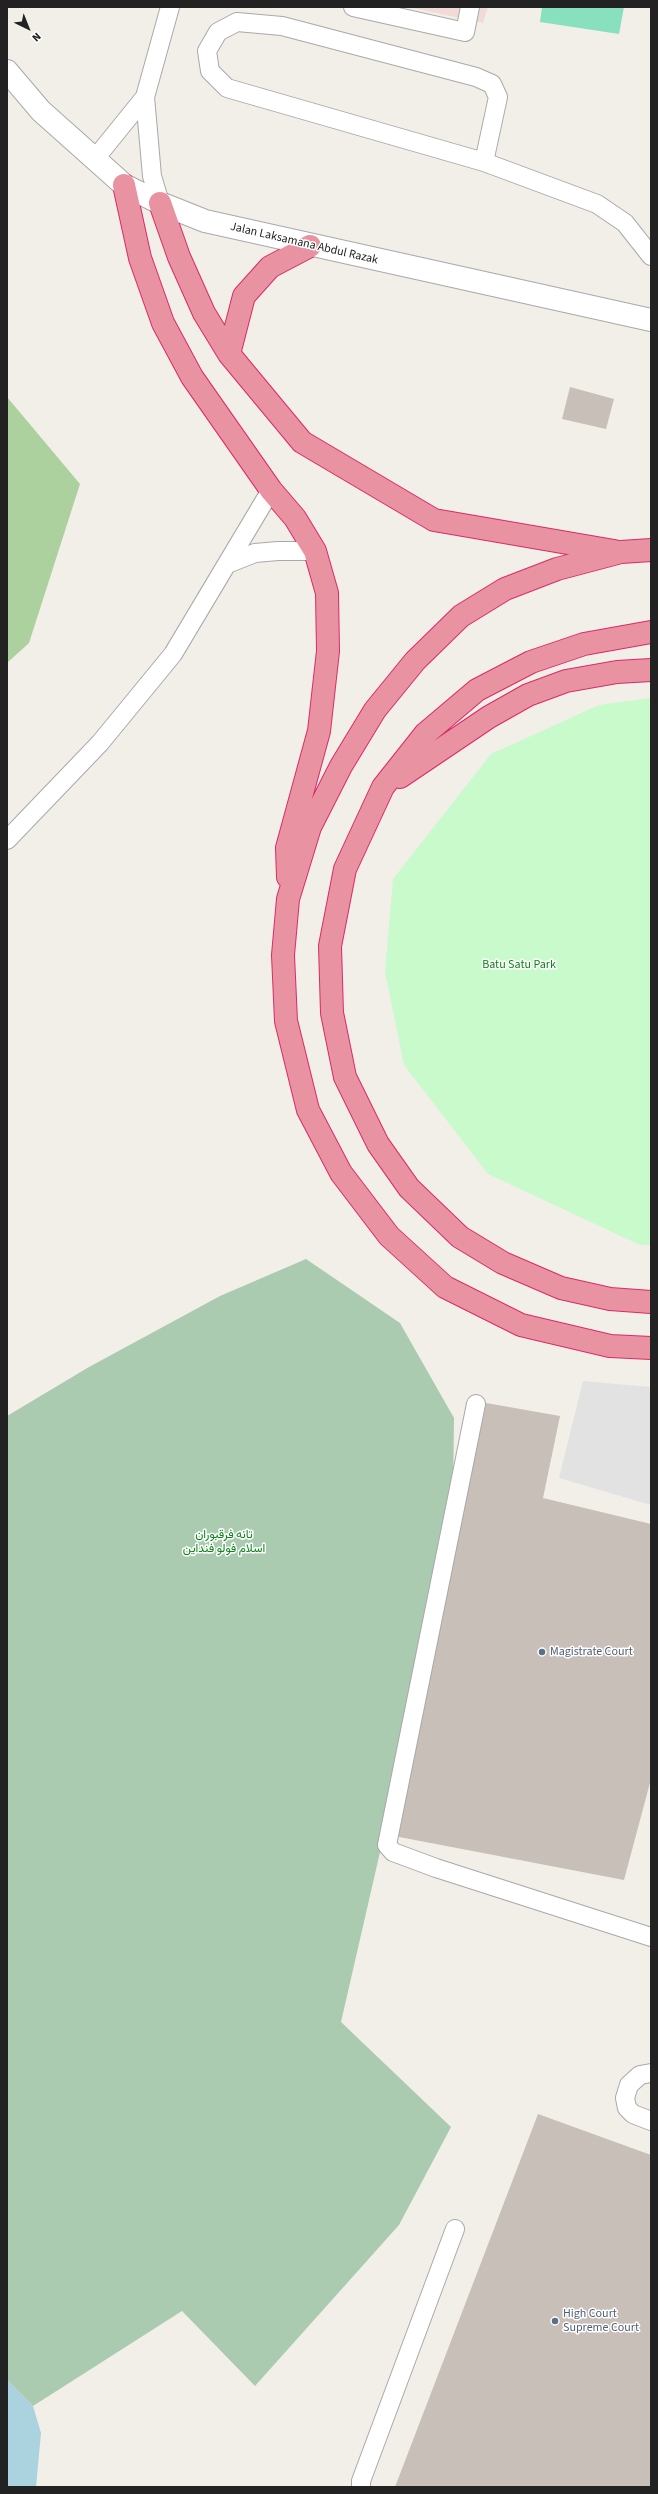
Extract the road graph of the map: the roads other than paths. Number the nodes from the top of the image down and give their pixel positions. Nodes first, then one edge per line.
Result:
1 (170, 7) edge
2 (353, 7) edge
3 (470, 7) edge
4 (7, 71) edge
5 (145, 97) junction
6 (94, 160) junction
7 (484, 162) junction
8 (124, 185) junction
9 (160, 203) junction
10 (310, 246) junction
11 (651, 256) edge
12 (650, 315) edge
13 (229, 354) junction
14 (271, 490) junction
15 (651, 550) edge
16 (315, 551) junction
17 (621, 552) junction
18 (227, 564) junction
19 (651, 632) edge
20 (651, 670) edge
21 (384, 788) junction
22 (7, 840) edge
23 (288, 898) junction
24 (651, 1302) edge
25 (651, 1348) edge
26 (476, 1404) dead end
27 (651, 1937) edge
28 (651, 2073) edge
29 (651, 2121) edge
30 (455, 2229) dead end
31 (361, 2487) edge

1 - 5 lane
2 - 3 lane
4 - 6 street, Jalan Laksamana Abdul Razak
5 - 6 lane
5 - 9 lane
6 - 8 street, Jalan Laksamana Abdul Razak
7 - 7 lane
7 - 11 lane
8 - 9 street, Jalan Laksamana Abdul Razak
8 - 14 highway
9 - 10 street, Jalan Laksamana Abdul Razak
9 - 13 highway
10 - 12 street, Jalan Laksamana Abdul Razak
10 - 13 highway
13 - 17 highway
14 - 16 highway
14 - 18 lane
15 - 17 highway
16 - 18 lane
16 - 23 highway
17 - 23 highway
18 - 22 lane
19 - 21 highway
20 - 21 highway
21 - 24 highway
23 - 25 highway
26 - 27 lane
28 - 29 lane
30 - 31 lane

